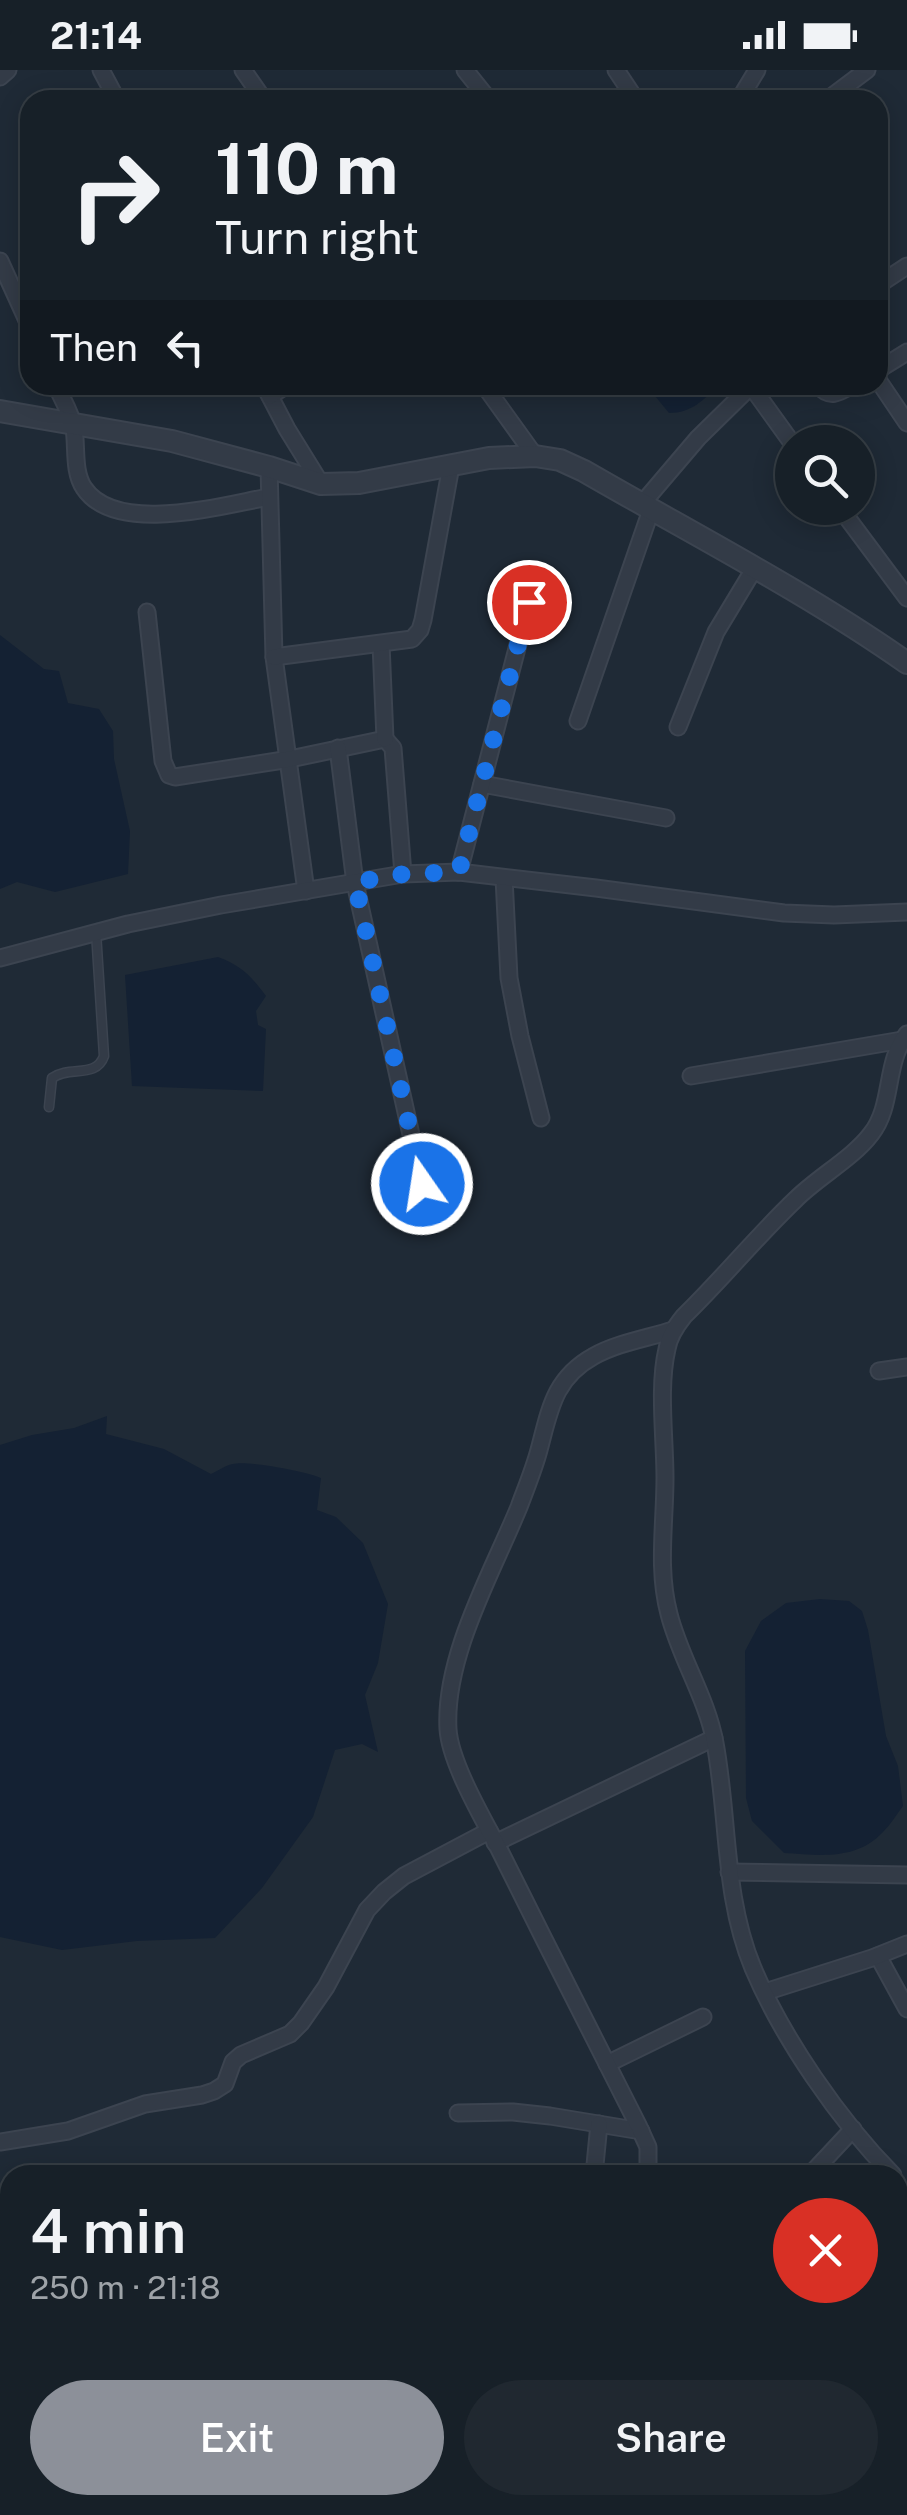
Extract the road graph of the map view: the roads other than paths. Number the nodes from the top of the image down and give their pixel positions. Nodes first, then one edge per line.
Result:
1 (8, 70) edge
2 (465, 70) edge
3 (867, 70) edge
4 (0, 77) edge
5 (480, 90) edge
6 (840, 90) edge
7 (0, 261) edge
8 (20, 305) edge
9 (61, 395) edge
10 (269, 395) edge
11 (491, 395) edge
12 (742, 395) edge
13 (757, 395) edge
14 (888, 395) edge
15 (0, 411) edge
16 (74, 423) junction
17 (907, 423) edge
18 (779, 425) edge
19 (536, 456) junction
20 (450, 466) junction
21 (268, 467) junction
22 (321, 484) junction
23 (269, 497) junction
24 (646, 508) junction
25 (853, 525) edge
26 (754, 569) junction
27 (907, 598) edge
28 (529, 602) dead end
29 (147, 612) dead end
30 (381, 644) junction
31 (274, 657) junction
32 (907, 663) edge
33 (578, 721) dead end
34 (678, 727) dead end
35 (385, 739) junction
36 (338, 748) junction
37 (290, 759) junction
38 (482, 784) junction
39 (666, 818) dead end
40 (459, 872) junction
41 (404, 874) junction
42 (504, 878) junction
43 (355, 882) junction
44 (306, 891) junction
45 (907, 912) edge
46 (96, 932) junction
47 (0, 958) edge
48 (904, 1037) edge
49 (690, 1076) dead end
50 (49, 1106) dead end
51 (541, 1118) dead end
52 (422, 1184) dead end
53 (673, 1330) junction
54 (907, 1366) edge
55 (879, 1371) dead end
56 (714, 1738) junction
57 (492, 1837) junction
58 (729, 1872) junction
59 (906, 1878) edge
60 (907, 1944) edge
61 (878, 1956) junction
62 (765, 1992) junction
63 (907, 2009) edge
64 (704, 2017) dead end
65 (608, 2064) junction
66 (458, 2113) dead end
67 (599, 2124) junction
68 (853, 2129) junction
69 (641, 2131) junction
70 (0, 2142) edge
71 (595, 2165) edge
72 (648, 2165) edge
73 (819, 2165) edge
74 (884, 2165) edge

1 - 4 street
2 - 5 street
3 - 6 street
7 - 8 street
9 - 16 street
10 - 22 street
11 - 19 street
12 - 24 street
13 - 18 street
14 - 17 street
15 - 16 street
16 - 21 street
16 - 23 street
19 - 20 street
19 - 24 street
20 - 22 street
20 - 30 street
21 - 22 street
21 - 23 street
23 - 31 street
24 - 26 street
24 - 33 street
25 - 27 street
26 - 32 street
26 - 34 street
28 - 38 street
29 - 37 street
30 - 31 street
30 - 35 street
31 - 37 street
35 - 36 street
35 - 41 street
36 - 37 street
36 - 43 street
37 - 44 street
38 - 39 street
38 - 40 street
40 - 41 street
40 - 42 street
41 - 43 street
42 - 45 street
42 - 51 street
43 - 44 street
43 - 52 street
44 - 46 street
46 - 47 street
46 - 50 lane
48 - 49 street
48 - 53 street
53 - 56 street
53 - 57 street
54 - 55 street
56 - 57 street
56 - 58 street
57 - 65 street
57 - 70 street
58 - 59 street
58 - 62 street
60 - 61 street
61 - 62 street
61 - 63 street
62 - 68 street
64 - 65 street
65 - 69 street
66 - 67 street
67 - 69 street
67 - 71 street
68 - 73 street
68 - 74 street
69 - 72 street

